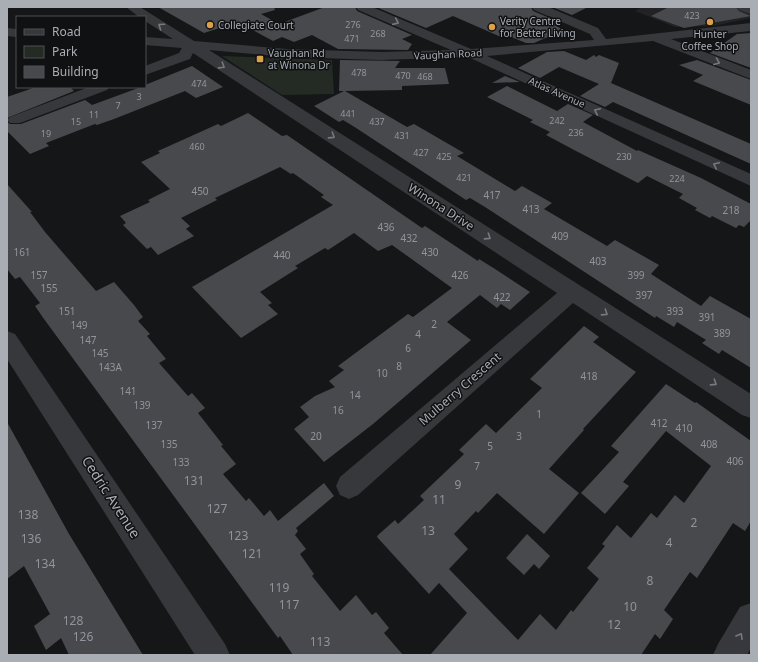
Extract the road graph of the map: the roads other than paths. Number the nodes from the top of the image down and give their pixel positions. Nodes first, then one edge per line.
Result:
1 (132, 7) edge
2 (362, 7) edge
3 (538, 7) edge
4 (743, 7) edge
5 (751, 10) edge
6 (146, 16) edge
7 (146, 16) edge
8 (751, 27) edge
9 (430, 37) junction
10 (655, 38) junction
11 (146, 41) edge
12 (603, 43) junction
13 (190, 45) junction
14 (469, 53) junction
15 (413, 56) junction
16 (146, 71) edge
17 (751, 75) edge
18 (99, 88) edge
19 (15, 120) dead end
20 (751, 181) edge
21 (572, 292) junction
22 (7, 340) edge
23 (751, 407) edge
24 (349, 486) dead end
25 (751, 618) edge
26 (214, 655) edge
27 (729, 655) edge

7 -> 1 street, Winona Drive
2 -> 9 street, Atlas Avenue
3 - 12 street
4 - 5 street
13 -> 6 street, Winona Drive
8 - 10 street, Vaughan Road
9 - 14 street, Atlas Avenue
9 - 15 street
10 - 12 street, Vaughan Road
10 -> 17 street
11 - 13 street, Vaughan Road
12 - 14 street, Vaughan Road
13 - 15 street, Vaughan Road
13 - 16 street
13 -> 21 street, Winona Drive
14 - 15 street, Vaughan Road
20 -> 14 street, Atlas Avenue
18 - 19 street
21 -> 23 street, Winona Drive
21 - 24 street, Mulberry Crescent
22 - 26 street, Cedric Avenue
27 -> 25 street

